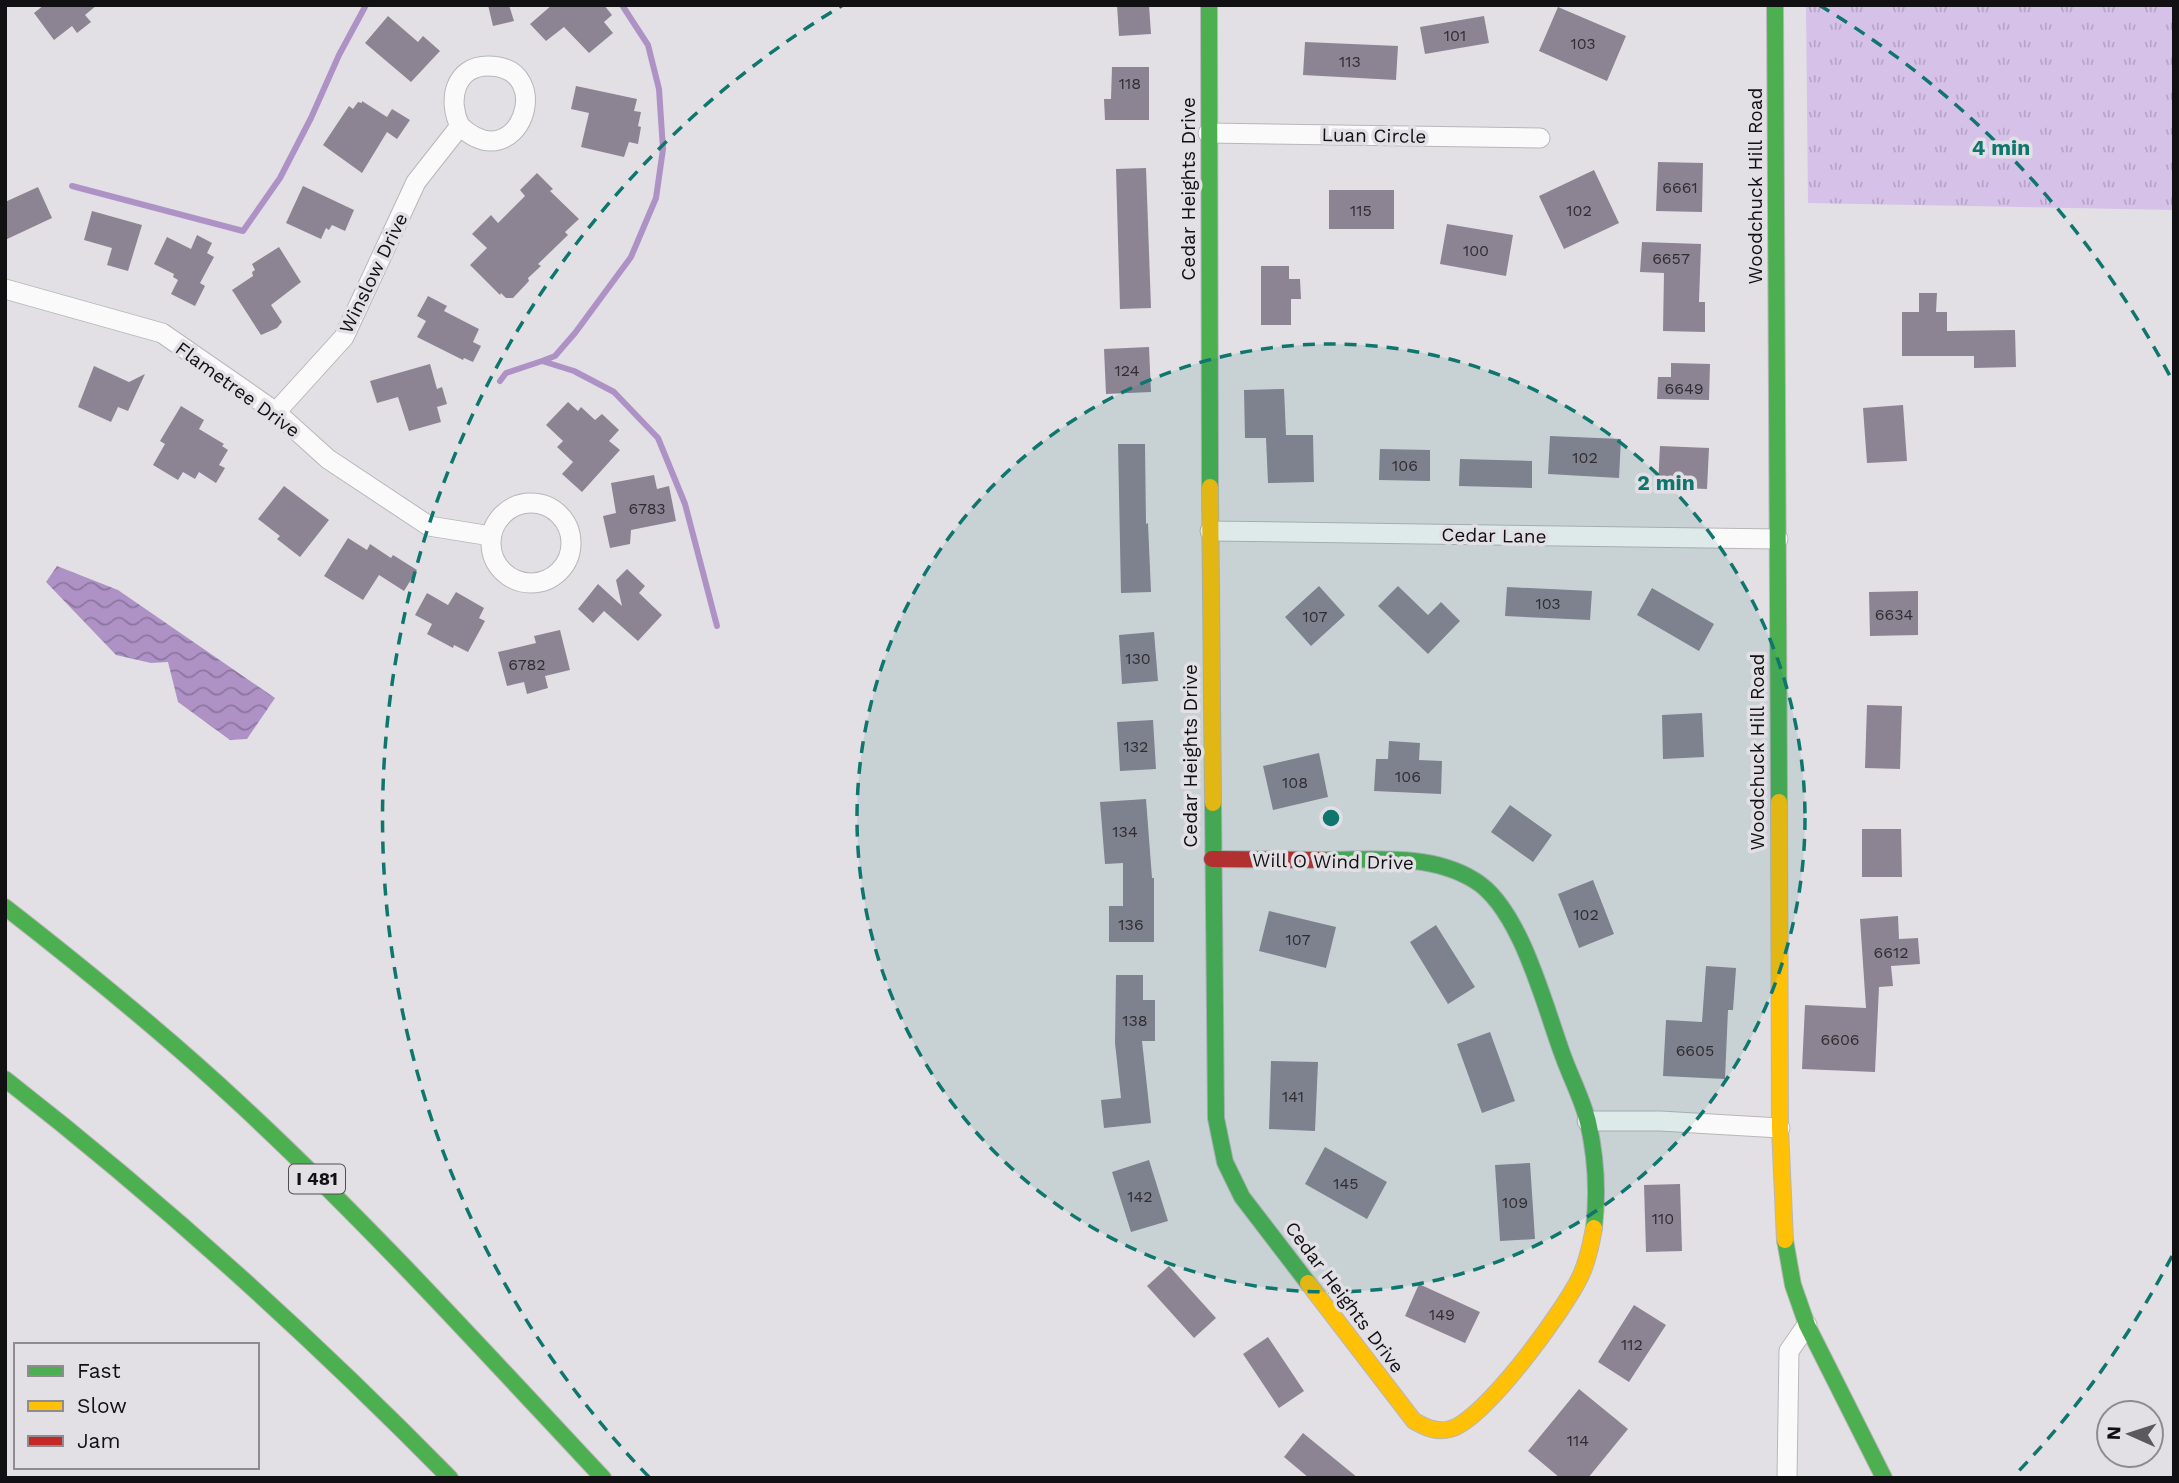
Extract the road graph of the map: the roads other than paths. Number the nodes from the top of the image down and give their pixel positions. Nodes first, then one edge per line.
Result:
1 (1209, 5) edge
2 (1775, 5) edge
3 (460, 126) dead end
4 (1209, 133) junction
5 (1540, 138) dead end
6 (5, 289) edge
7 (276, 412) junction
8 (1210, 531) junction
9 (492, 536) junction
10 (1778, 538) junction
11 (1212, 859) junction
12 (5, 907) edge
13 (5, 1079) edge
14 (1587, 1121) junction
15 (1780, 1128) junction
16 (1807, 1325) junction
17 (1434, 1431) joint
18 (450, 1478) edge
19 (603, 1478) edge
20 (1787, 1478) edge
21 (1884, 1478) edge

1 - 4 main road, Cedar Heights Drive
2 - 10 main road, Woodchuck Hill Road
3 - 7 street, Winslow Drive
4 - 5 street, Luan Circle
4 - 8 main road, Cedar Heights Drive
6 - 7 street, Flametree Drive
7 - 9 street, Flametree Drive
8 - 10 street, Cedar Lane
8 - 11 main road, Cedar Heights Drive
9 - 9 street
10 - 15 main road, Woodchuck Hill Road
11 - 14 main road, Will O Wind Drive
11 - 17 main road, Cedar Heights Drive
12 - 19 main road, I 481
13 - 18 main road
14 - 15 street
14 - 17 main road, Will O Wind Drive
15 - 16 main road, Woodchuck Hill Road
16 - 20 street
16 - 21 main road, Woodchuck Hill Road

